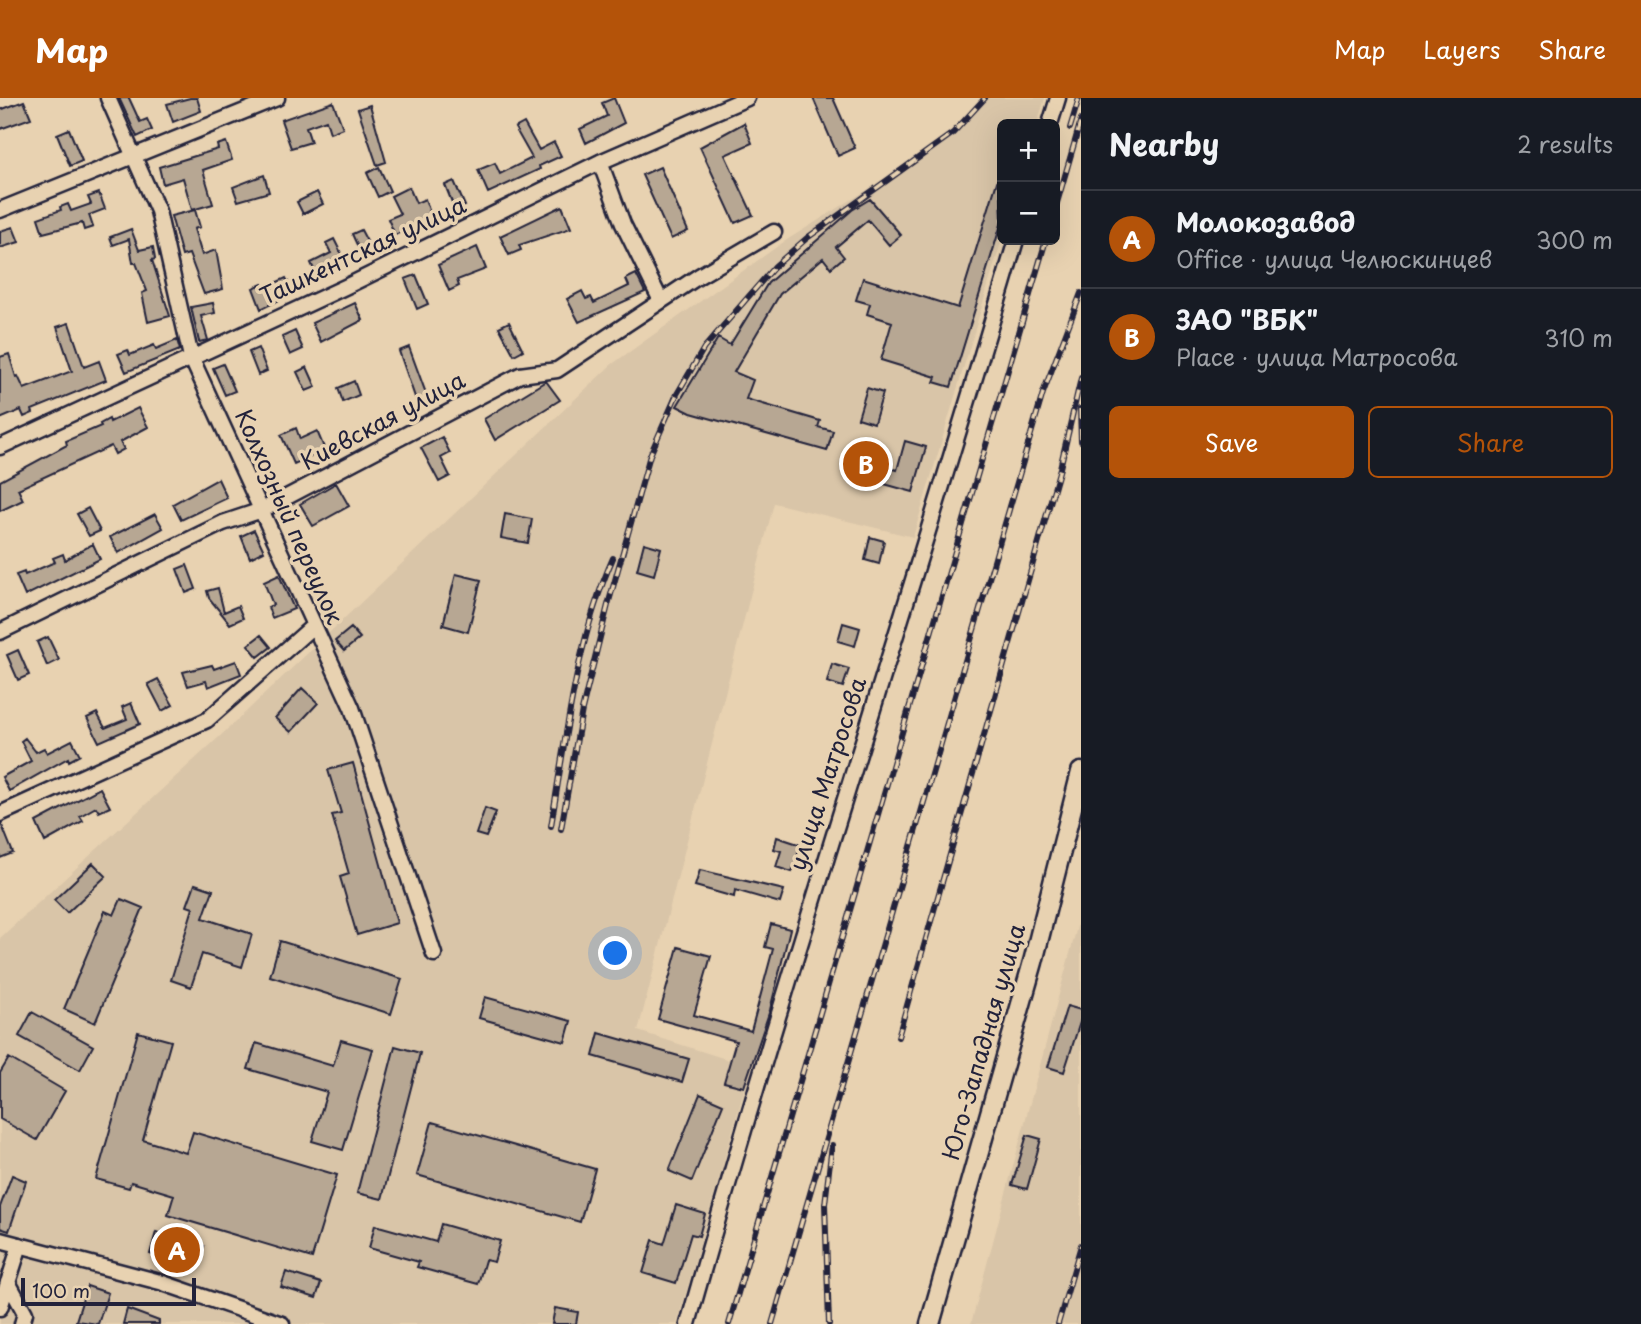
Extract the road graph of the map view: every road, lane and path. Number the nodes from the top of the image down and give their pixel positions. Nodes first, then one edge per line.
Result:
1 (108, 98) edge
2 (277, 98) edge
3 (747, 98) edge
4 (1058, 98) edge
5 (1052, 119) edge
6 (135, 157) junction
7 (600, 162) junction
8 (0, 210) edge
9 (774, 232) dead end
10 (1015, 245) edge
11 (662, 301) junction
12 (191, 357) junction
13 (0, 447) edge
14 (262, 510) junction
15 (313, 626) junction
16 (0, 632) edge
17 (1081, 772) edge
18 (0, 814) edge
19 (434, 954) dead end
20 (0, 1240) edge
21 (20, 1245) junction
22 (8, 1282) junction
23 (0, 1308) edge
24 (22, 1324) edge
25 (282, 1324) edge
26 (688, 1324) edge
27 (930, 1324) edge

1 - 6 street, Колхозный переулок
2 - 6 street
3 - 7 street, Ташкентская улица
4 - 5 street
6 - 8 street
6 - 12 street, Колхозный переулок
7 - 11 street
7 - 12 street, Ташкентская улица
9 - 11 street, Киевская улица
10 - 26 street, улица Матросова
11 - 14 street, Киевская улица
12 - 13 street, Ташкентская улица
12 - 14 street, Колхозный переулок
14 - 15 street, Колхозный переулок
14 - 16 street, Киевская улица
15 - 18 street
15 - 19 street, Колхозный переулок
17 - 27 main road, Юго-Западная улица
20 - 21 street
21 - 22 street
21 - 25 street
22 - 23 street
22 - 24 street

